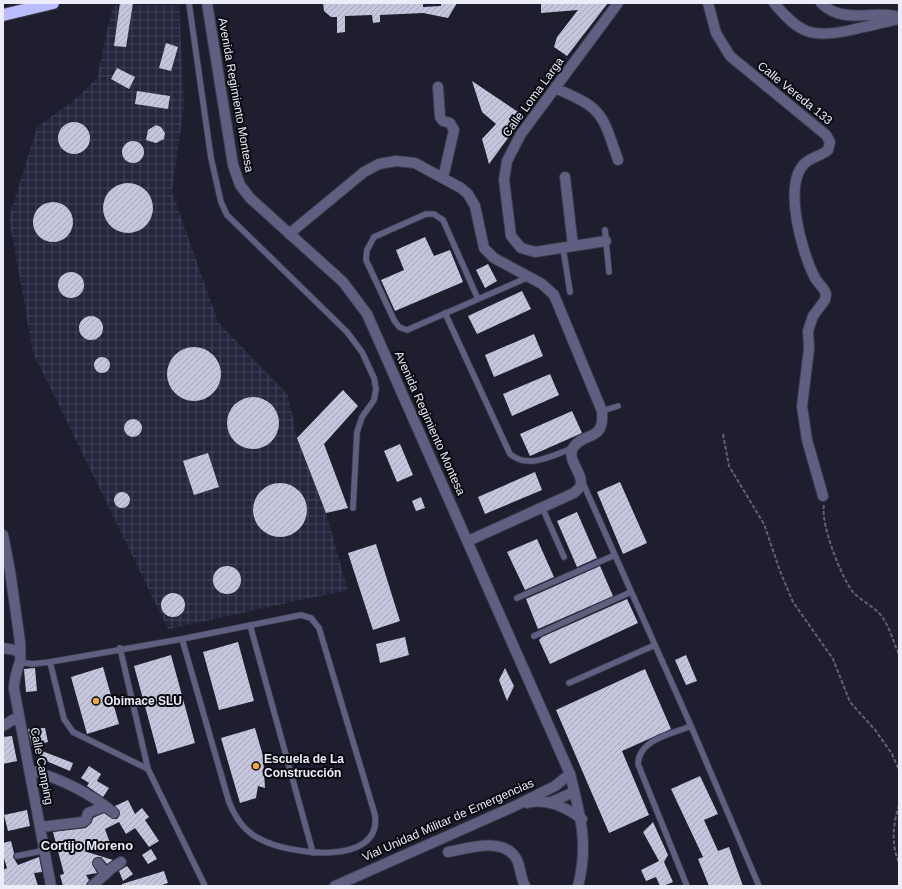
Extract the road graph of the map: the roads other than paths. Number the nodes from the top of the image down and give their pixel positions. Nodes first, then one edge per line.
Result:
1 (53, 3) edge
2 (189, 3) edge
3 (207, 3) edge
4 (618, 3) edge
5 (708, 3) edge
6 (774, 3) edge
7 (821, 3) edge
8 (3, 15) edge
9 (899, 18) edge
10 (438, 87) dead end
11 (555, 88) junction
12 (618, 160) dead end
13 (565, 177) dead end
14 (443, 178) junction
15 (605, 230) dead end
16 (289, 234) junction
17 (606, 241) junction
18 (568, 247) junction
19 (609, 272) dead end
20 (529, 277) junction
21 (570, 292) dead end
22 (478, 299) junction
23 (444, 313) junction
24 (618, 406) dead end
25 (602, 411) junction
26 (573, 448) junction
27 (582, 480) junction
28 (823, 496) road end
29 (353, 508) dead end
30 (542, 508) junction
31 (3, 535) edge
32 (468, 541) junction
33 (615, 555) junction
34 (564, 557) dead end
35 (631, 592) junction
36 (517, 598) dead end
37 (250, 625) junction
38 (534, 636) dead end
39 (182, 638) junction
40 (655, 645) junction
41 (3, 648) edge
42 (120, 648) junction
43 (19, 657) junction
44 (50, 662) junction
45 (569, 684) dead end
46 (20, 716) junction
47 (3, 726) edge
48 (691, 726) junction
49 (148, 769) junction
50 (30, 770) junction
51 (570, 774) junction
52 (574, 792) junction
53 (549, 803) junction
54 (105, 806) junction
55 (515, 806) junction
56 (114, 813) dead end
57 (582, 819) junction
58 (41, 827) junction
59 (46, 850) junction
60 (448, 852) dead end
61 (313, 853) junction
62 (17, 856) dead end
63 (121, 862) dead end
64 (98, 863) dead end
65 (106, 874) junction
66 (51, 886) edge
67 (94, 886) edge
68 (205, 886) edge
69 (335, 886) edge
70 (525, 886) edge
71 (578, 886) edge
72 (687, 886) edge
73 (759, 886) edge

1 - 8 highway
2 - 29 lane
3 - 16 street, Avenida Regimiento Montesa
4 - 11 street, Calle Loma Larga
5 - 28 street, Calle Vereda 133
6 - 9 street
7 - 9 street
10 - 14 street
11 - 12 street
11 - 18 street, Calle Loma Larga
13 - 18 street
14 - 16 street
14 - 20 street
15 - 17 lane
16 - 32 street, Avenida Regimiento Montesa
17 - 18 street, Calle Loma Larga
17 - 19 lane
18 - 21 lane
20 - 22 lane
20 - 25 street
22 - 23 lane
22 - 23 lane
23 - 26 lane
24 - 25 lane
25 - 26 street
26 - 27 street
27 - 30 street
27 - 33 lane
30 - 32 street
30 - 34 lane
31 - 43 street, Calle Camping
32 - 51 street, Avenida Regimiento Montesa
33 - 35 lane
33 - 36 lane
35 - 38 lane
35 - 40 lane
37 - 39 lane
37 - 61 lane
37 - 61 lane
39 - 42 lane
39 - 61 lane
40 - 45 lane
40 - 48 lane
41 - 43 street
42 - 44 lane
42 - 49 lane
43 - 44 lane
43 - 46 street, Calle Camping
44 - 49 lane
46 - 47 street
46 - 50 street, Calle Camping
48 - 72 lane
48 - 73 lane
49 - 68 lane
50 - 54 street
50 - 58 street, Calle Camping
51 - 52 street, Avenida Regimiento Montesa
51 - 55 street, Vial Unidad Militar de Emergencias
52 - 53 street
52 - 57 street, Avenida Regimiento Montesa
53 - 55 street
53 - 57 street
54 - 56 street
54 - 58 street
55 - 69 street, Vial Unidad Militar de Emergencias
57 - 71 street, Avenida Regimiento Montesa
58 - 59 street, Calle Camping
59 - 62 lane
59 - 66 street, Calle Camping
60 - 70 street
63 - 65 street
64 - 65 street
65 - 67 street

